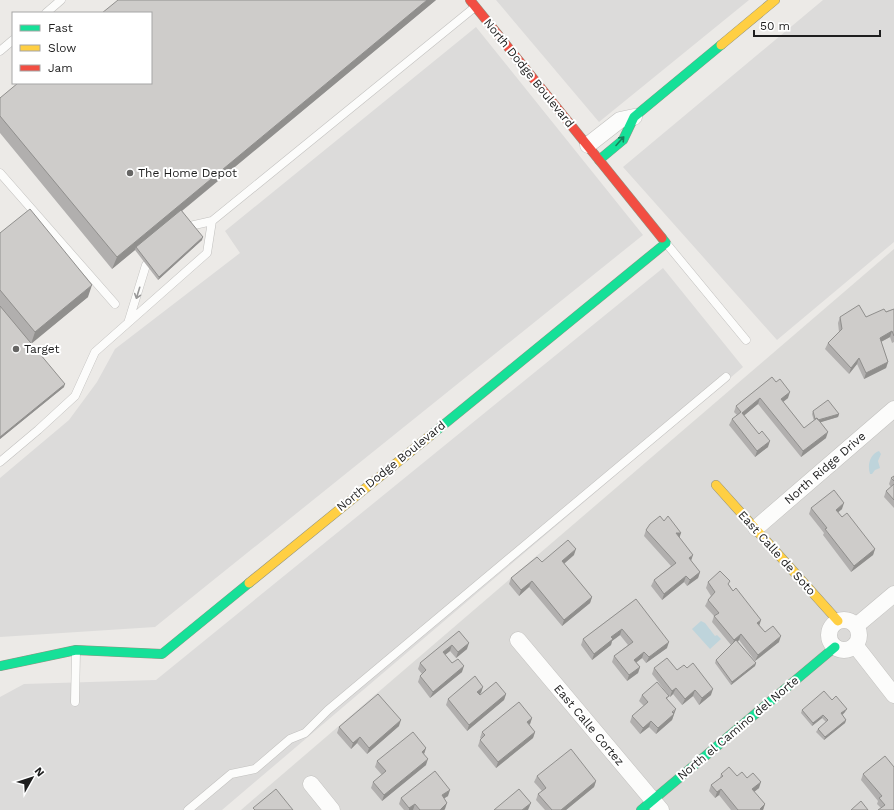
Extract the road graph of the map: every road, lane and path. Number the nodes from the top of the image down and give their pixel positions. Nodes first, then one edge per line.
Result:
1 (61, 0) edge
2 (775, 0) edge
3 (472, 3) edge
4 (47, 12) edge
5 (12, 41) edge
6 (0, 51) edge
7 (634, 117) junction
8 (588, 145) junction
9 (599, 160) junction
10 (0, 173) edge
11 (212, 221) junction
12 (190, 226) edge
13 (666, 243) junction
14 (146, 265) edge
15 (115, 304) dead end
16 (129, 321) junction
17 (746, 340) dead end
18 (726, 377) dead end
19 (894, 408) edge
20 (0, 462) edge
21 (716, 485) dead end
22 (756, 528) junction
23 (894, 594) edge
24 (838, 621) junction
25 (856, 626) junction
26 (518, 640) dead end
27 (855, 645) junction
28 (836, 647) junction
29 (76, 650) junction
30 (0, 666) edge
31 (894, 695) edge
32 (75, 702) dead end
33 (311, 784) dead end
34 (652, 807) edge
35 (188, 810) edge
36 (332, 810) edge

1 - 4 lane
2 - 7 street
3 - 8 street, North Dodge Boulevard
3 - 11 lane
5 - 6 lane
7 - 8 street
9 -> 7 street
8 - 9 street, North Dodge Boulevard
9 - 13 street, North Dodge Boulevard
10 - 15 lane
11 - 12 lane
11 - 16 lane
13 - 17 lane
13 - 29 street, North Dodge Boulevard
14 -> 16 lane
16 - 20 lane
18 - 35 lane
19 - 22 street, North Ridge Drive
21 - 22 street, East Calle de Soto
22 - 24 street, East Calle de Soto
23 - 25 street
24 - 25 street
24 - 28 street
25 - 27 street
26 - 34 street, East Calle Cortez
27 - 28 street
27 - 31 street
28 - 34 street, North el Camino del Norte
29 - 30 street, North Dodge Boulevard
29 - 32 lane
33 - 36 street

